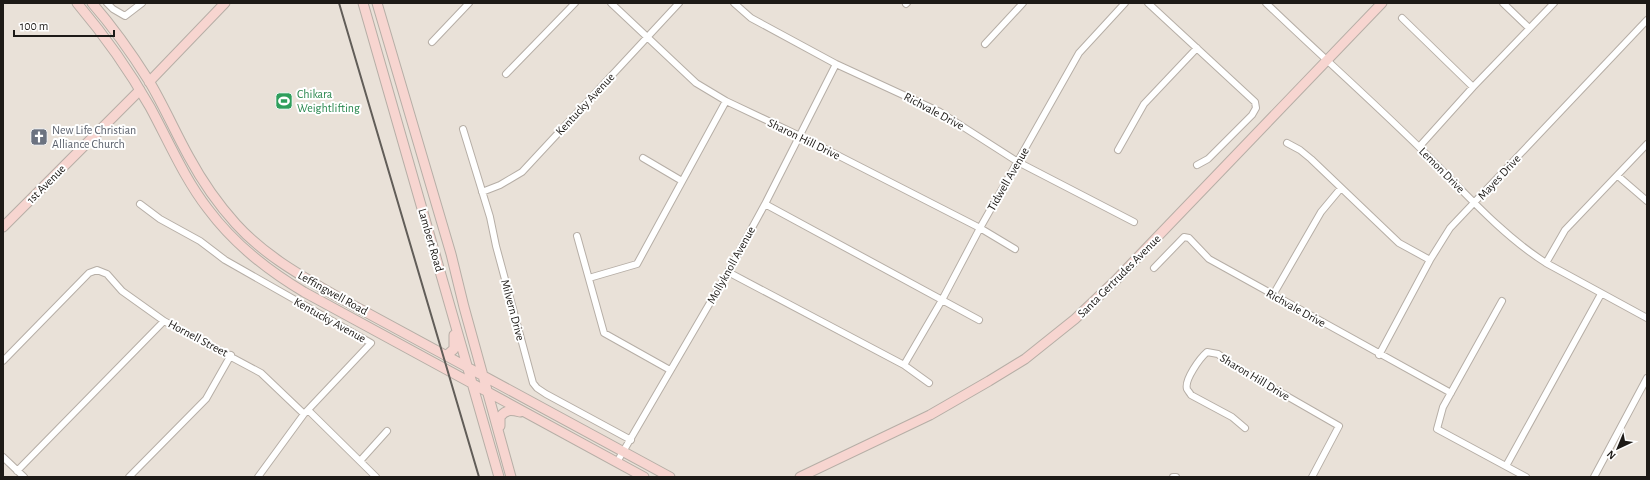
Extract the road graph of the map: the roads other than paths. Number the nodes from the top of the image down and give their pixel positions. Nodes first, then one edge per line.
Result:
1 (77, 3) edge
2 (92, 3) edge
3 (107, 3) edge
4 (142, 3) edge
5 (225, 3) edge
6 (363, 3) edge
7 (377, 3) edge
8 (469, 3) edge
9 (576, 3) edge
10 (611, 3) edge
11 (679, 3) edge
12 (734, 3) edge
13 (1023, 3) edge
14 (1126, 3) edge
15 (1148, 3) edge
16 (1266, 3) edge
17 (1382, 3) edge
18 (1503, 3) edge
19 (1554, 3) edge
20 (1402, 18) dead end
21 (1647, 20) edge
22 (1529, 28) junction
23 (647, 37) junction
24 (432, 42) dead end
25 (985, 44) dead end
26 (1197, 48) junction
27 (1328, 60) junction
28 (836, 64) junction
29 (506, 74) dead end
30 (149, 82) junction
31 (1473, 87) junction
32 (140, 90) junction
33 (726, 101) junction
34 (463, 129) dead end
35 (800, 136) junction
36 (1287, 143) dead end
37 (1647, 144) edge
38 (1419, 147) junction
39 (1118, 150) dead end
40 (643, 158) dead end
41 (1018, 162) junction
42 (1198, 165) dead end
43 (1618, 176) junction
44 (682, 181) junction
45 (1341, 188) junction
46 (482, 192) junction
47 (1647, 201) edge
48 (1475, 202) junction
49 (140, 204) dead end
50 (765, 204) junction
51 (1134, 222) dead end
52 (3, 226) edge
53 (980, 228) junction
54 (577, 236) dead end
55 (1015, 249) dead end
56 (1430, 260) junction
57 (1546, 263) junction
58 (1154, 268) dead end
59 (728, 272) junction
60 (589, 278) junction
61 (1601, 294) junction
62 (1273, 295) junction
63 (942, 300) junction
64 (1502, 301) dead end
65 (452, 313) junction
66 (1647, 318) edge
67 (164, 320) junction
68 (979, 320) dead end
69 (231, 355) junction
70 (1380, 355) junction
71 (446, 356) junction
72 (3, 361) edge
73 (904, 366) junction
74 (467, 367) junction
75 (670, 370) junction
76 (483, 376) junction
77 (1647, 378) edge
78 (472, 383) junction
79 (929, 383) dead end
80 (487, 391) junction
81 (1451, 393) junction
82 (306, 412) junction
83 (532, 416) junction
84 (1245, 428) dead end
85 (387, 431) dead end
86 (631, 440) junction
87 (504, 451) junction
88 (624, 452) junction
89 (3, 457) edge
90 (360, 461) junction
91 (618, 462) junction
92 (1506, 466) junction
93 (17, 471) junction
94 (24, 477) edge
95 (129, 477) edge
96 (258, 477) edge
97 (376, 477) edge
98 (499, 477) edge
99 (511, 477) edge
100 (644, 477) edge
101 (670, 477) edge
102 (800, 477) edge
103 (1312, 477) edge
104 (1526, 477) edge
105 (1594, 477) edge

1 - 32 main road, Leffingwell Road
2 - 30 main road, Leffingwell Road
3 - 4 street
5 - 30 main road
6 - 65 main road, Lambert Road
7 - 76 main road, Lambert Road
8 - 24 street
9 - 29 street
10 - 23 street, Sharon Hill Drive
11 - 23 street, Kentucky Avenue
12 - 28 street, Richvale Drive
13 - 25 street
14 - 41 street, Tidwell Avenue
15 - 26 street
16 - 27 street, Lemon Drive
17 - 27 main road, Santa Gertrudes Avenue
18 - 22 street
19 - 22 street
20 - 31 street
21 - 48 street, Mayes Drive
22 - 31 street
23 - 33 street, Sharon Hill Drive
23 - 46 street, Kentucky Avenue
26 - 39 street
26 - 42 street
27 - 38 street, Lemon Drive
27 - 102 main road, Santa Gertrudes Avenue
28 - 35 street, Mollyknoll Avenue
28 - 41 street, Richvale Drive
30 - 71 main road, Leffingwell Road
31 - 38 street
32 - 52 main road, 1st Avenue
32 - 78 main road, Leffingwell Road
33 - 35 street, Sharon Hill Drive
33 - 44 street
34 - 46 street, Milvern Drive
35 - 50 street, Mollyknoll Avenue
35 - 53 street, Sharon Hill Drive
36 - 45 street
37 - 43 street
38 - 48 street, Lemon Drive
40 - 44 street
41 - 51 street, Richvale Drive
41 - 53 street, Tidwell Avenue
43 - 47 street
43 - 57 street
44 - 60 street
45 - 56 street
45 - 62 street
46 - 86 street, Milvern Drive
48 - 56 street, Mayes Drive
48 - 57 street, Lemon Drive
49 - 82 street, Kentucky Avenue
50 - 59 street, Mollyknoll Avenue
50 - 63 street
53 - 55 street, Sharon Hill Drive
53 - 63 street, Tidwell Avenue
54 - 60 street
56 - 70 street, Mayes Drive
57 - 61 street, Lemon Drive
58 - 62 street, Richvale Drive
59 - 73 street
59 - 75 street, Mollyknoll Avenue
60 - 75 street
61 - 66 street, Lemon Drive
61 - 92 street
62 - 70 street, Richvale Drive
63 - 68 street
63 - 73 street, Tidwell Avenue
64 - 81 street
65 - 71 main road
65 - 74 main road, Lambert Road
67 - 69 street, Hornell Street
67 - 72 street, Hornell Street
67 - 93 street
69 - 82 street, Hornell Street
69 - 95 street
70 - 81 street, Richvale Drive
71 - 74 main road, Leffingwell Road
73 - 79 street
74 - 76 main road, Leffingwell Road
74 - 78 main road, Lambert Road
75 - 86 street, Mollyknoll Avenue
76 - 80 main road, Lambert Road
76 - 88 main road, Leffingwell Road
77 - 105 street
78 - 80 main road, Leffingwell Road
78 - 98 main road, Lambert Road
80 - 83 main road, Leffingwell Road
80 - 87 main road, Lambert Road
81 - 92 street
82 - 90 street, Hornell Street
82 - 96 street, Kentucky Avenue
83 - 87 main road
83 - 91 main road, Leffingwell Road
84 - 103 street, Sharon Hill Drive
85 - 90 street
86 - 88 street, Mollyknoll Avenue
87 - 99 main road, Lambert Road
88 - 91 street, Mollyknoll Avenue
88 - 101 main road, Leffingwell Road
89 - 93 street
90 - 97 street, Hornell Street
91 - 100 main road, Leffingwell Road
92 - 104 street
93 - 94 street

